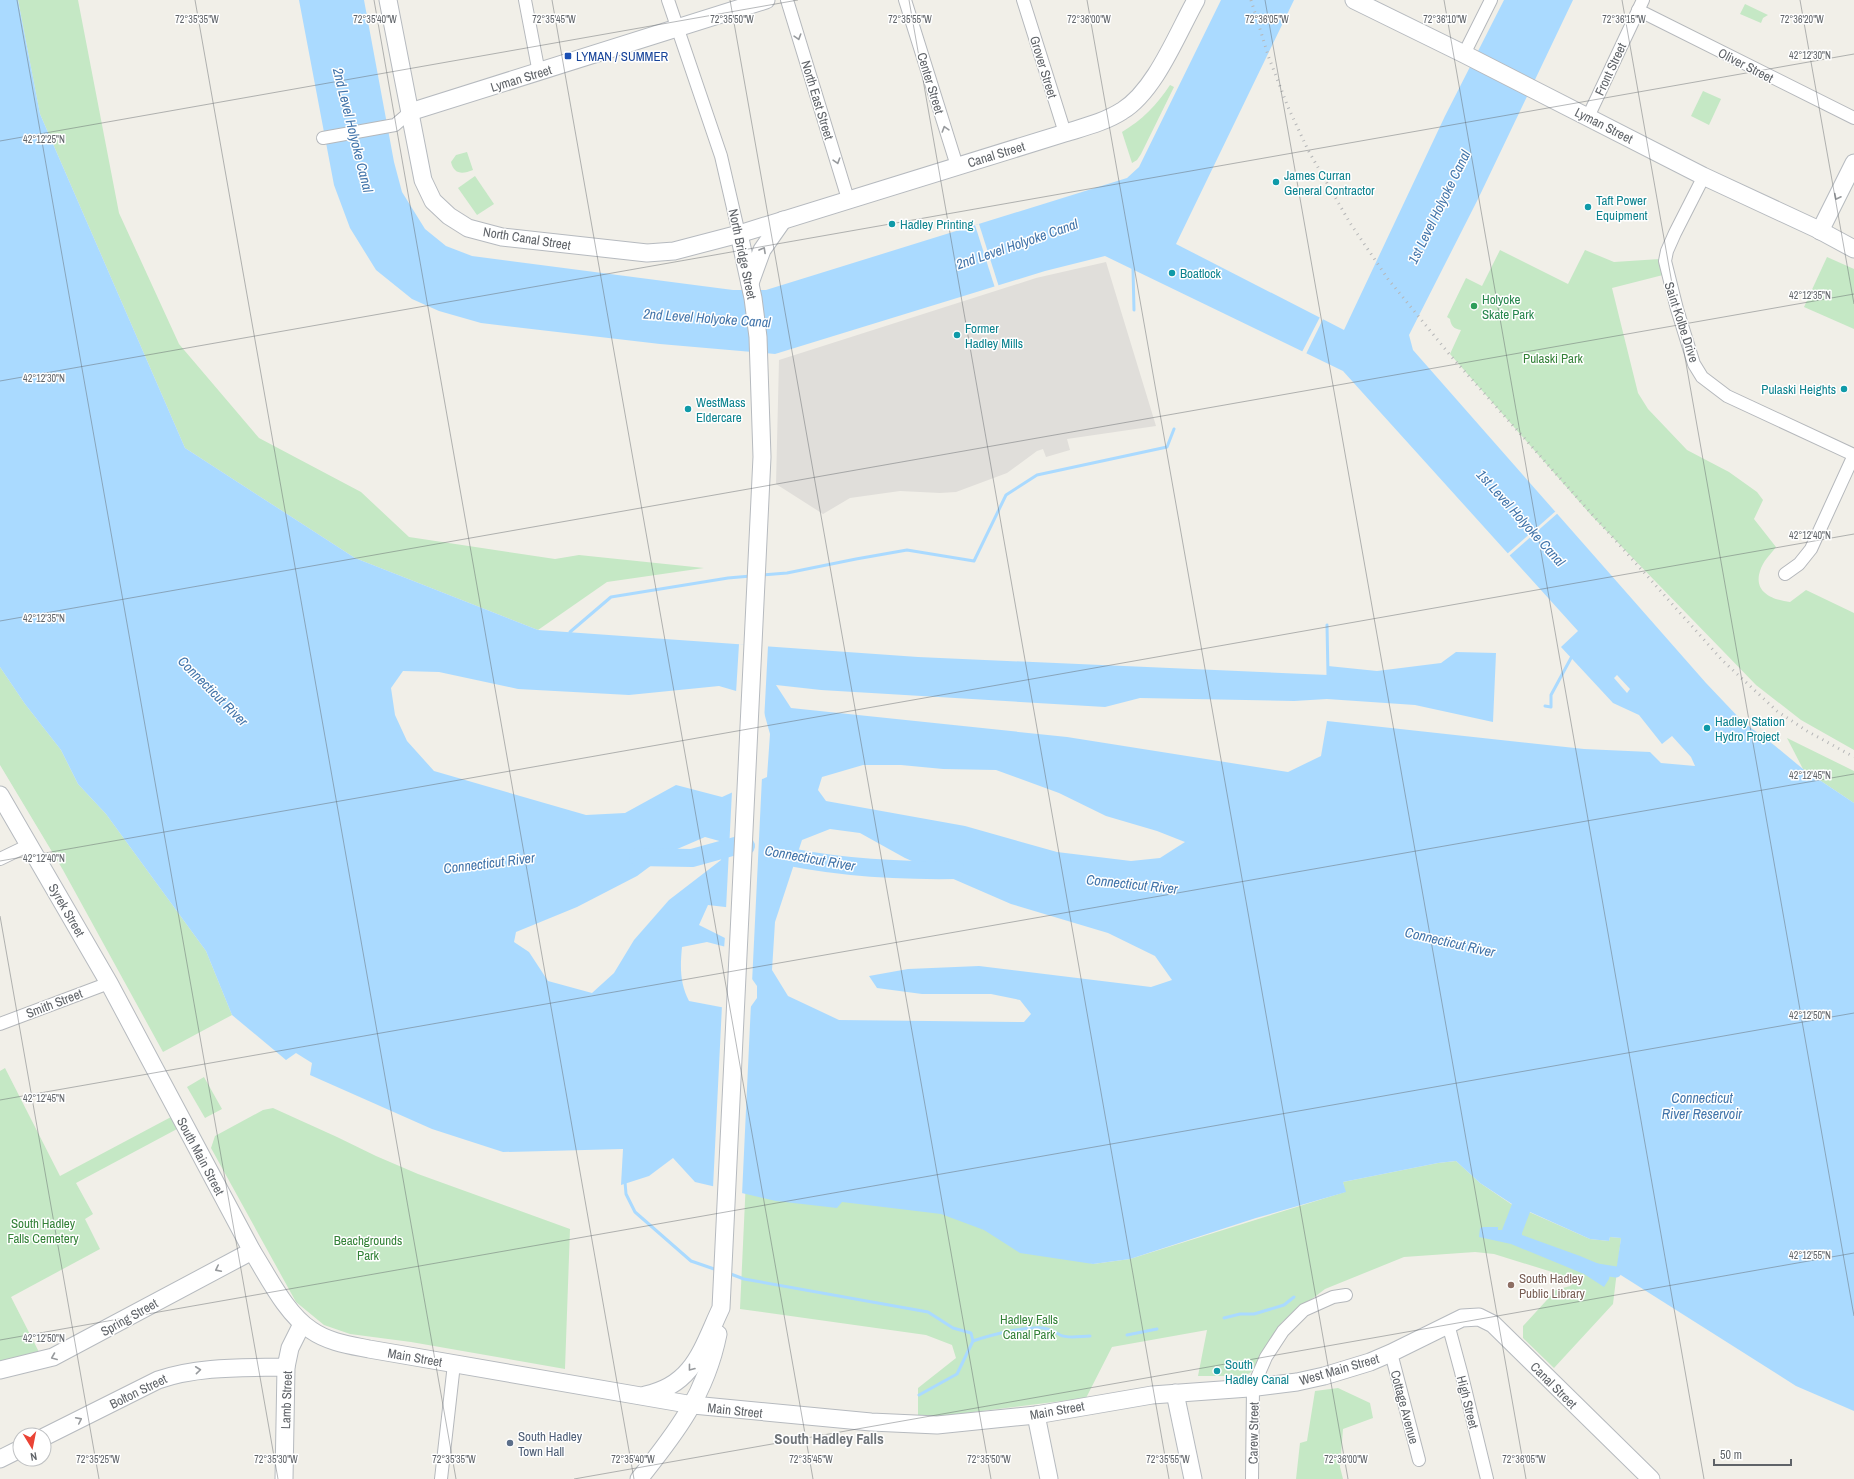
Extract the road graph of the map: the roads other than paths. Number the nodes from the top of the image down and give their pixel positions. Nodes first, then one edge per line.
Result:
1 (388, 0) edge
2 (525, 0) edge
3 (668, 0) edge
4 (766, 0) edge
5 (787, 0) edge
6 (905, 0) edge
7 (1023, 0) edge
8 (1196, 0) edge
9 (1354, 0) edge
10 (1491, 0) edge
11 (1640, 5) edge
12 (677, 29) junction
13 (1467, 56) junction
14 (539, 73) junction
15 (410, 112) junction
16 (1588, 117) junction
17 (1854, 118) edge
18 (1065, 133) junction
19 (323, 138) dead end
20 (1854, 163) edge
21 (957, 166) junction
22 (1704, 176) junction
23 (848, 199) junction
24 (783, 220) junction
25 (1820, 230) junction
26 (739, 234) junction
27 (1854, 249) edge
28 (750, 283) junction
29 (1854, 455) edge
30 (1785, 574) dead end
31 (0, 796) edge
32 (29, 845) junction
33 (0, 859) edge
34 (109, 983) junction
35 (0, 1024) edge
36 (252, 1251) junction
37 (1346, 1295) dead end
38 (721, 1308) junction
39 (302, 1324) junction
40 (1448, 1324) junction
41 (1391, 1353) junction
42 (454, 1364) junction
43 (286, 1367) junction
44 (0, 1370) edge
45 (1253, 1387) junction
46 (1175, 1393) junction
47 (638, 1396) junction
48 (693, 1405) junction
49 (1036, 1414) junction
50 (52, 1433) edge
51 (12, 1453) edge
52 (0, 1459) edge
53 (1419, 1460) dead end
54 (284, 1479) edge
55 (441, 1479) edge
56 (639, 1479) edge
57 (1049, 1479) edge
58 (1193, 1479) edge
59 (1252, 1479) edge
60 (1487, 1479) edge
61 (1651, 1479) edge

1 - 15 main road, North Canal Street
2 - 14 street
3 - 12 street, North Bridge Street
4 - 12 main road, Lyman Street
5 -> 23 street, North East Street
21 -> 6 street, Center Street
7 - 18 street, Grover Street
8 - 18 main road, Canal Street
9 - 13 main road, Lyman Street
10 - 13 street
11 - 16 street, Front Street
11 - 17 street, Oliver Street
12 - 14 main road, Lyman Street
12 - 26 street, North Bridge Street
13 - 16 main road, Lyman Street
14 - 15 main road, Lyman Street
15 - 19 street, Lyman Street
15 - 26 main road, North Canal Street
16 - 22 main road, Lyman Street
18 - 21 main road, Canal Street
20 -> 25 main road
21 - 23 main road, Canal Street
22 - 25 main road, Lyman Street
22 - 29 street, Saint Kolbe Drive
23 - 24 main road, Canal Street
24 - 26 main road, Canal Street
28 -> 24 main road
25 - 27 main road, Lyman Street
26 - 28 main road, North Bridge Street
28 - 38 main road, North Bridge Street
29 - 30 street
31 - 32 main road, Syrek Street
32 - 33 street
32 - 34 main road, Syrek Street
34 - 35 street, Smith Street
34 - 36 main road, South Main Street
36 - 39 main road, South Main Street
36 -> 44 main road, Spring Street
37 - 45 street
38 -> 47 main road
38 - 48 main road
39 - 42 main road, Main Street
39 - 43 main road, Lamb Street
40 - 41 main road, West Main Street
40 - 60 street, High Street
40 - 61 main road, Canal Street
41 - 45 main road, West Main Street
41 - 53 street, Cottage Avenue
42 - 47 main road, Main Street
42 - 55 street
50 -> 43 main road, Bolton Street
43 - 54 main road, Lamb Street
45 - 46 main road, West Main Street
45 - 59 street, Carew Street
46 - 49 main road, Main Street
46 - 58 main road
47 - 48 main road, Main Street
48 - 49 main road, Main Street
48 - 56 main road
49 - 57 main road
51 - 52 main road

